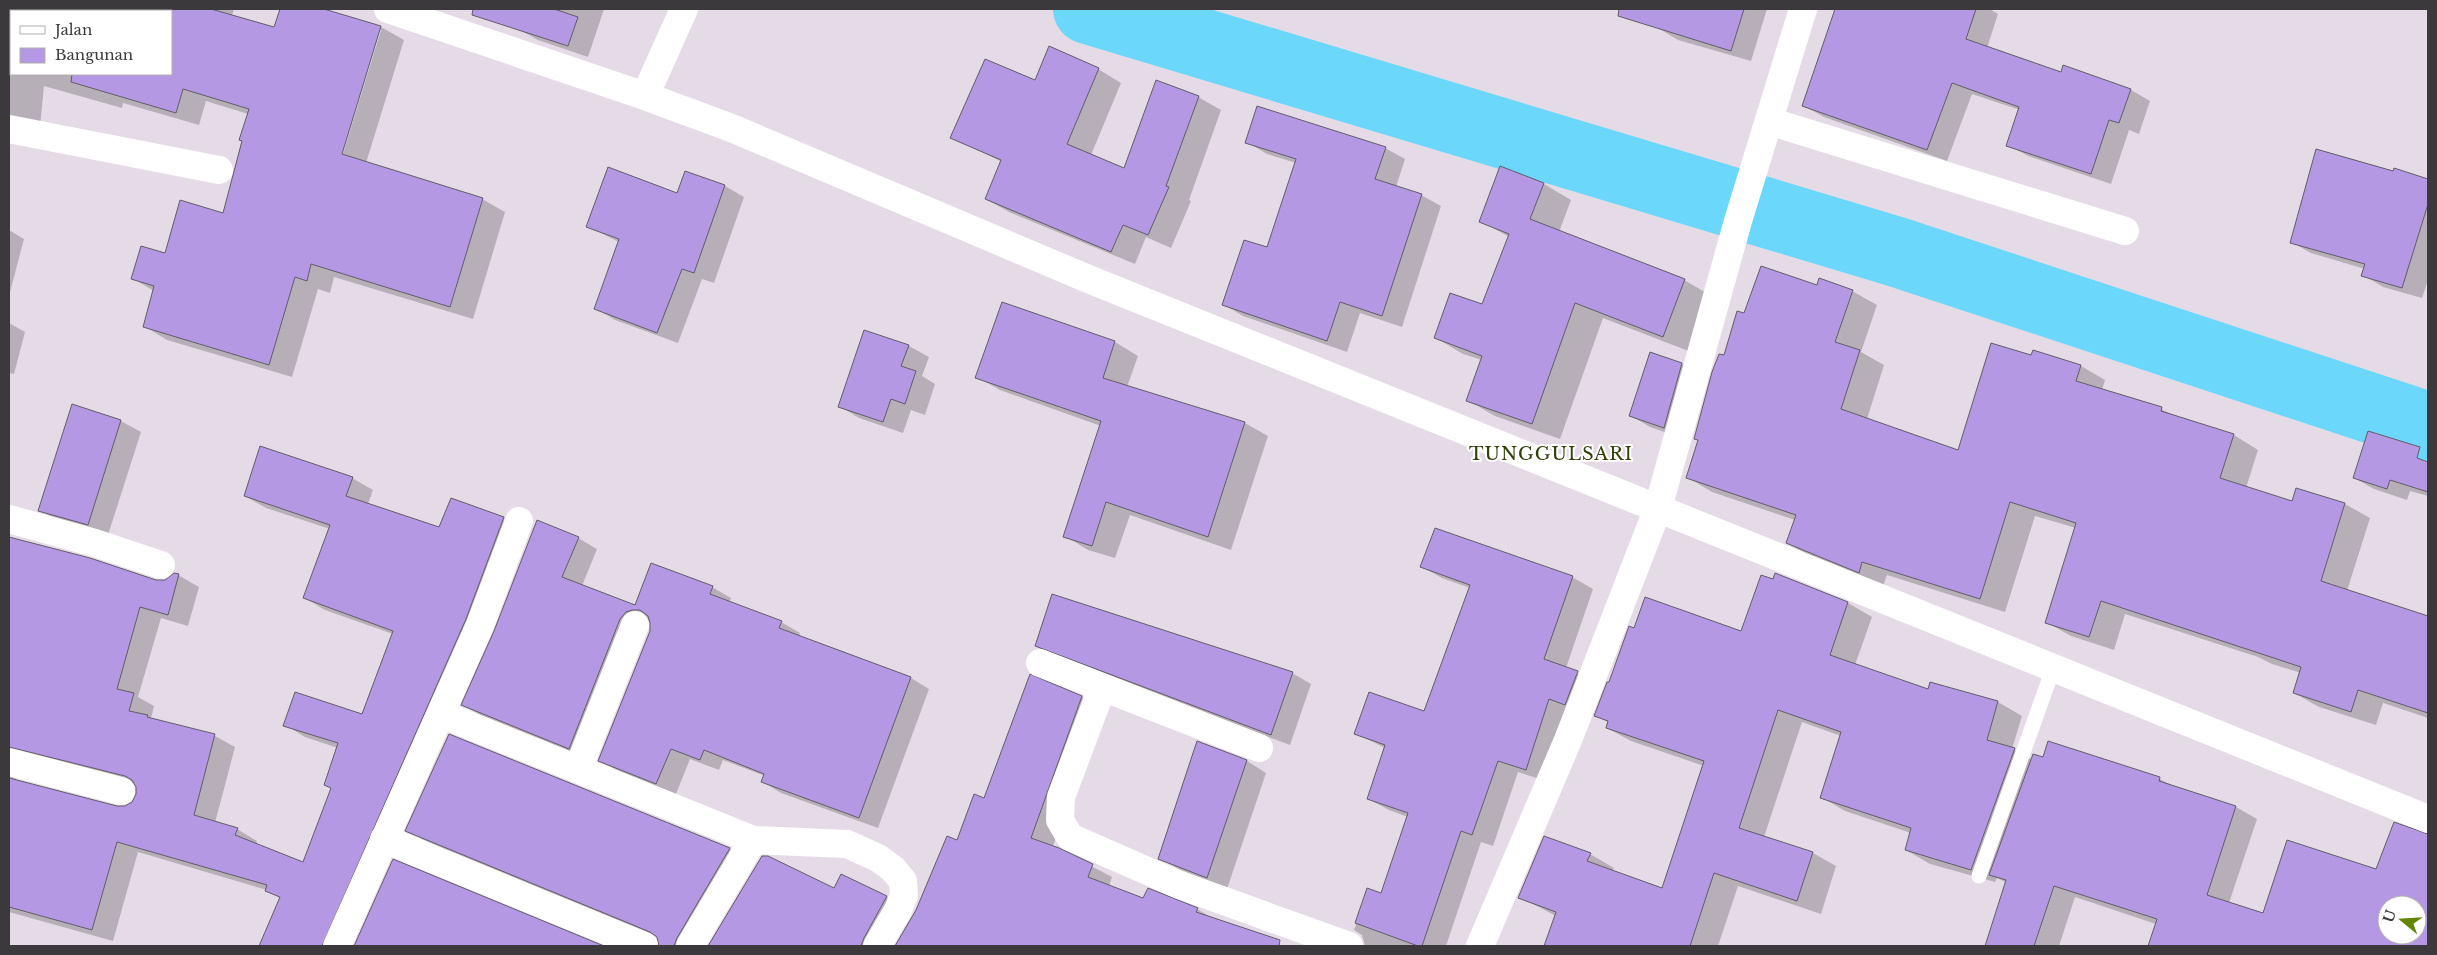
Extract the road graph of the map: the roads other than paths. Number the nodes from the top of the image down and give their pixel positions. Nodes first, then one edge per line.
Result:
1 (388, 9) edge
2 (684, 9) edge
3 (1804, 9) edge
4 (645, 96) junction
5 (1769, 121) junction
6 (9, 129) edge
7 (219, 170) dead end
8 (2125, 231) dead end
9 (1658, 508) junction
10 (9, 519) edge
11 (520, 521) dead end
12 (161, 565) dead end
13 (634, 625) dead end
14 (1040, 664) dead end
15 (2054, 666) junction
16 (1102, 688) junction
17 (441, 714) junction
18 (1259, 748) dead end
19 (9, 762) edge
20 (578, 770) junction
21 (120, 791) dead end
22 (2428, 819) edge
23 (384, 838) junction
24 (753, 840) junction
25 (1979, 876) dead end
26 (336, 946) edge
27 (644, 946) edge
28 (690, 946) edge
29 (877, 946) edge
30 (1349, 946) edge
31 (1480, 946) edge

1 - 4 street
2 - 4 street
3 - 5 street
4 - 9 street
5 - 8 street
5 - 9 street
6 - 7 street
9 - 15 street
9 - 31 street
10 - 12 street
11 - 17 street
13 - 20 street
14 - 16 street
15 - 22 street
15 - 25 lane
16 - 18 street
16 - 30 street
17 - 20 street
17 - 23 street
19 - 21 street
20 - 24 street
23 - 26 street
23 - 27 street
24 - 28 street
24 - 29 street

